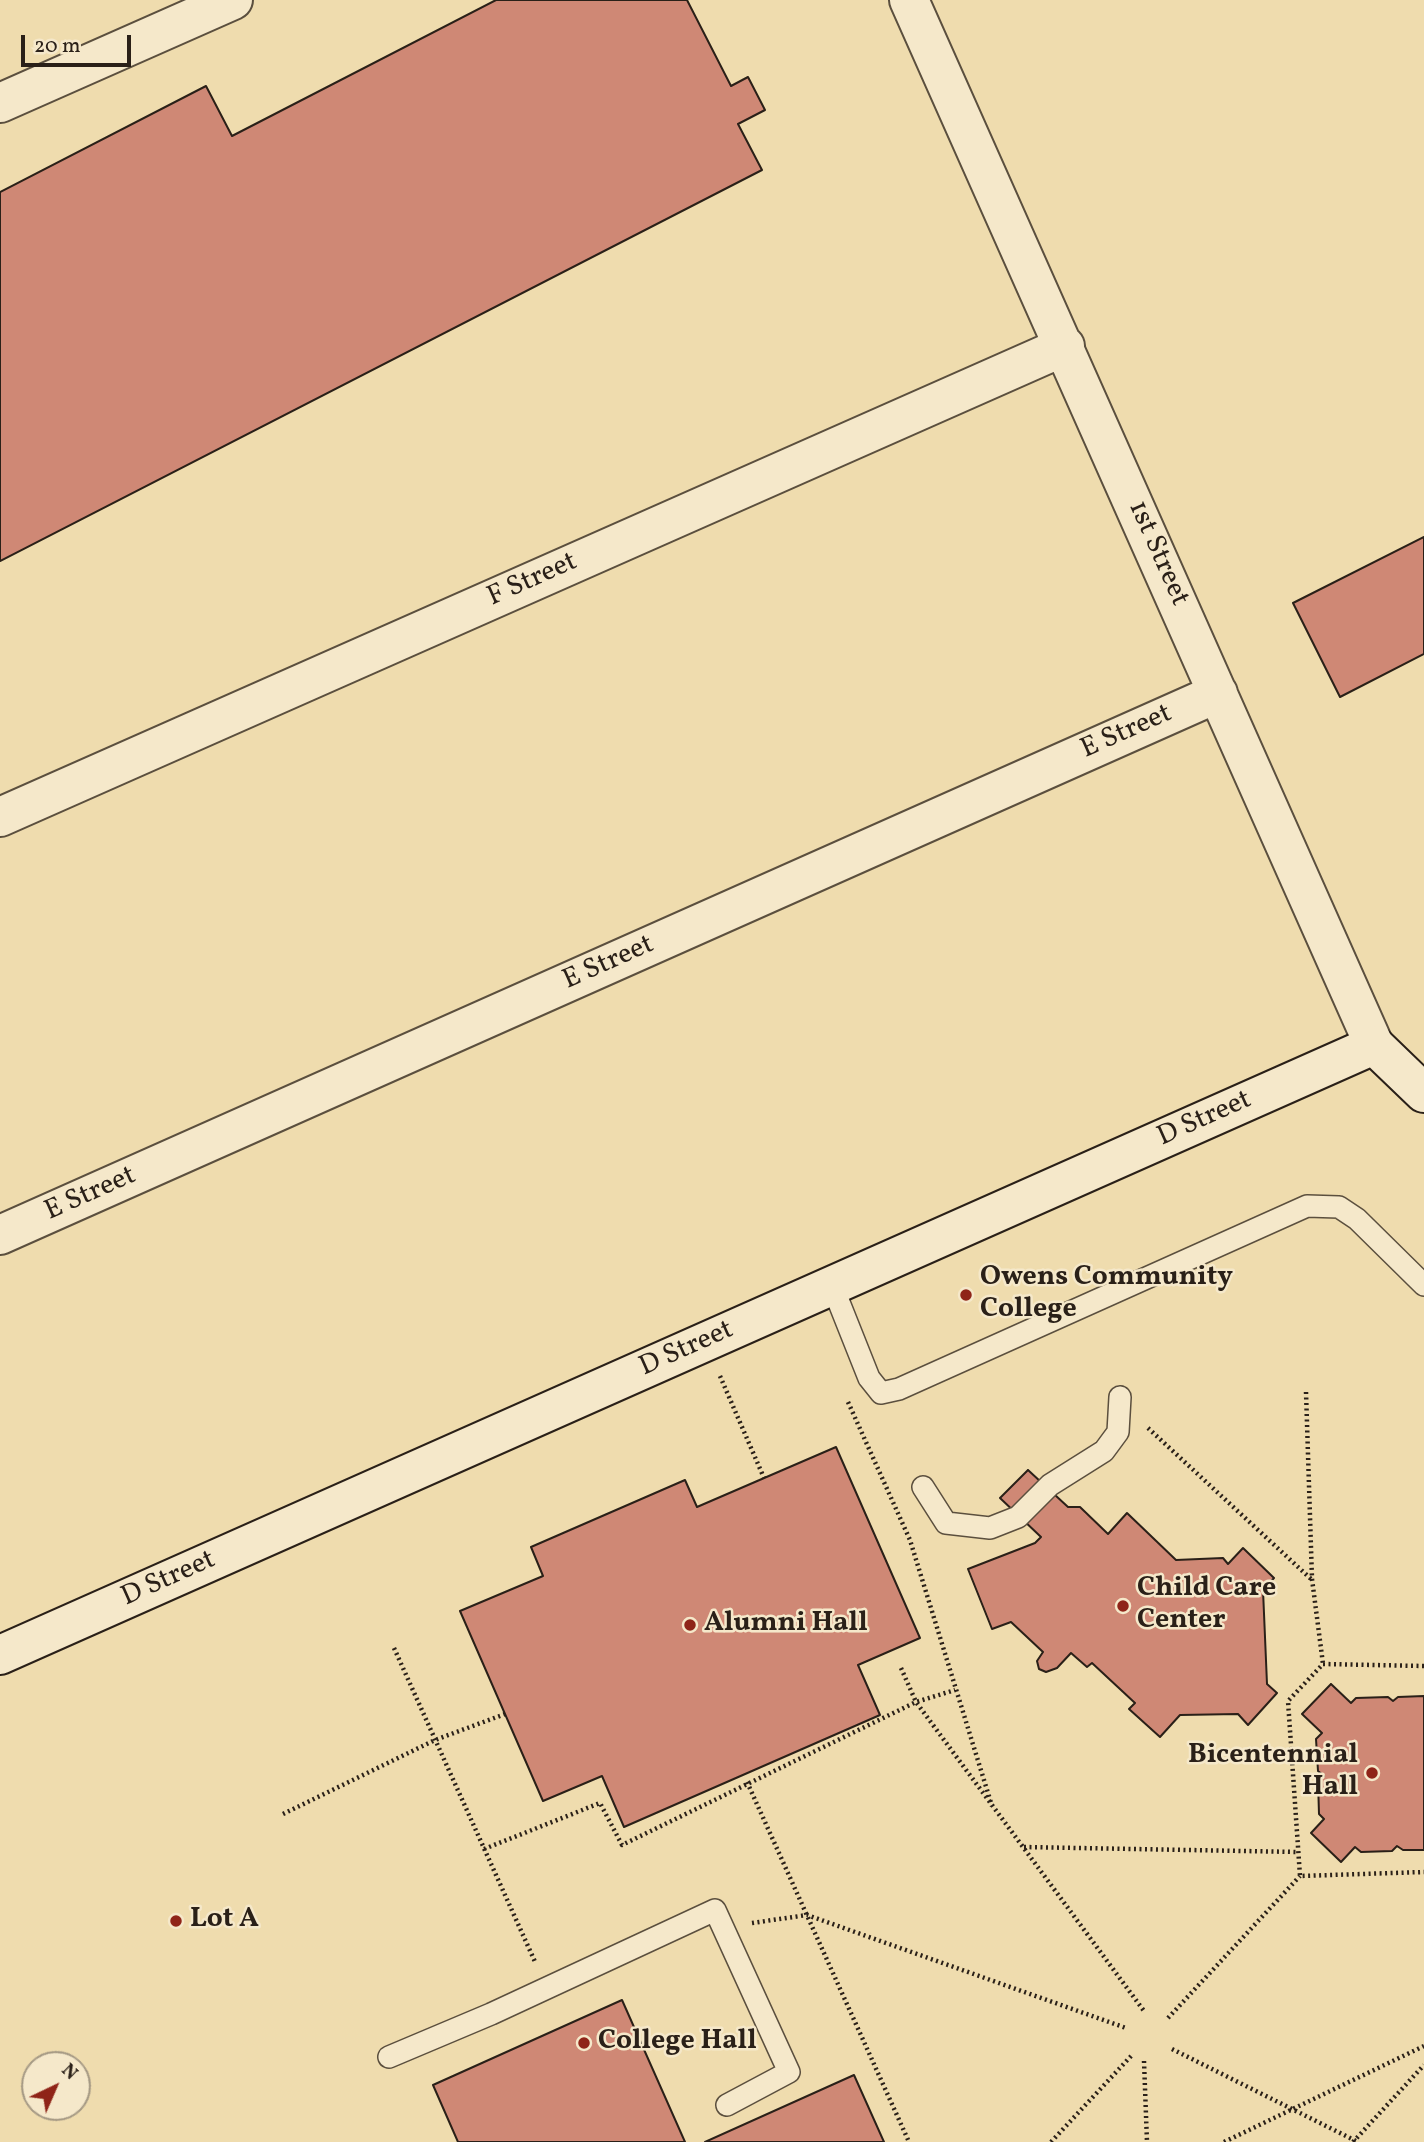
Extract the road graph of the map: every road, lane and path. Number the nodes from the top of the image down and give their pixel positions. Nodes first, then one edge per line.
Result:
1 (233, 0) edge
2 (909, 0) edge
3 (0, 103) edge
4 (1065, 346) junction
5 (1218, 692) junction
6 (0, 817) edge
7 (1374, 1045) junction
8 (1424, 1093) edge
9 (0, 1235) edge
10 (832, 1285) junction
11 (1424, 1285) edge
12 (705, 1342) junction
13 (1306, 1392) dead end
14 (1120, 1396) dead end
15 (848, 1401) dead end
16 (1145, 1424) dead end
17 (764, 1478) dead end
18 (923, 1487) dead end
19 (1312, 1579) junction
20 (394, 1648) dead end
21 (0, 1655) edge
22 (1323, 1664) junction
23 (1424, 1666) edge
24 (901, 1668) dead end
25 (956, 1690) junction
26 (916, 1702) junction
27 (505, 1714) dead end
28 (435, 1740) junction
29 (747, 1782) junction
30 (992, 1806) junction
31 (283, 1814) dead end
32 (1023, 1847) junction
33 (484, 1849) junction
34 (1298, 1852) junction
35 (1424, 1872) edge
36 (1300, 1876) junction
37 (807, 1915) junction
38 (726, 1934) junction
39 (547, 1988) junction
40 (1144, 2011) dead end
41 (1168, 2018) dead end
42 (1126, 2028) dead end
43 (1424, 2046) edge
44 (1172, 2049) dead end
45 (1133, 2054) dead end
46 (389, 2057) dead end
47 (1144, 2061) dead end
48 (1424, 2065) edge
49 (727, 2105) dead end
50 (1296, 2108) junction
51 (1356, 2141) edge
52 (909, 2142) edge
53 (1051, 2142) edge
54 (1147, 2142) edge
55 (1224, 2142) edge

1 - 3 street
2 - 4 street, 1st Street
4 - 5 street, 1st Street
4 - 6 street, F Street
5 - 7 street, 1st Street
5 - 9 street, E Street
7 - 8 street, 1st Street
7 - 10 street, D Street
10 - 11 lane
10 - 12 street, D Street
12 - 17 path
12 - 21 street, D Street
13 - 19 path
14 - 18 lane
15 - 25 path
16 - 19 path
19 - 22 path
20 - 28 path
22 - 23 path
22 - 34 path
24 - 26 path
25 - 26 path
25 - 30 path
26 - 29 path
26 - 30 path
27 - 28 path
28 - 31 path
28 - 33 path
29 - 33 path
29 - 37 path
30 - 32 path
32 - 34 path
32 - 40 path
33 - 39 path
34 - 36 path
35 - 36 path
36 - 41 path
37 - 38 path
37 - 42 path
37 - 52 path
38 - 39 lane
38 - 49 lane
39 - 46 lane
43 - 50 path
44 - 50 path
45 - 53 path
47 - 54 path
48 - 51 path
50 - 51 path
50 - 55 path

